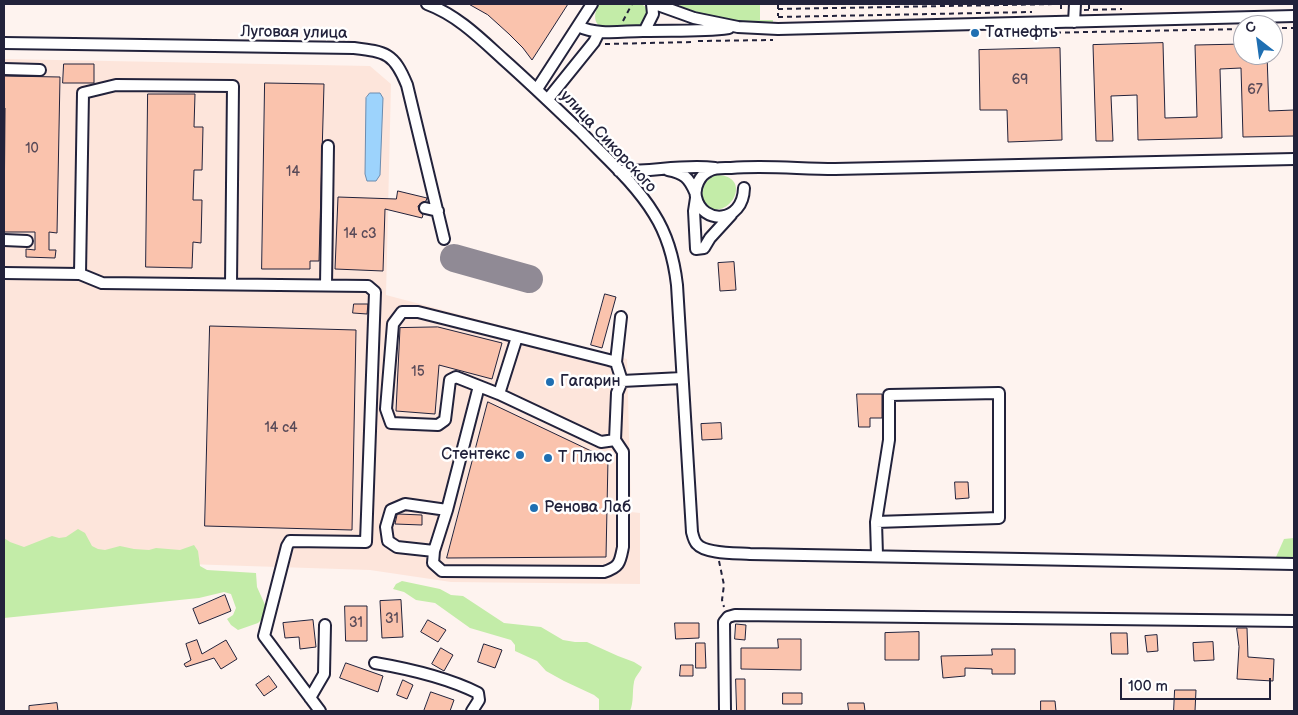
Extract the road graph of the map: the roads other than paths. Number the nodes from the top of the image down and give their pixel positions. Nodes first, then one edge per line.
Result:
1 (427, 4) edge
2 (592, 4) edge
3 (654, 4) edge
4 (668, 6) edge
5 (1075, 7) edge
6 (1294, 16) edge
7 (1074, 22) junction
8 (578, 26) junction
9 (738, 27) junction
10 (645, 30) junction
11 (596, 37) junction
12 (4, 43) edge
13 (4, 69) edge
14 (40, 70) dead end
15 (537, 90) junction
16 (548, 99) junction
17 (328, 146) dead end
18 (1294, 159) edge
19 (718, 168) junction
20 (662, 169) junction
21 (619, 171) junction
22 (744, 188) dead end
23 (696, 196) junction
24 (425, 208) dead end
25 (438, 211) junction
26 (734, 212) junction
27 (444, 239) dead end
28 (4, 240) edge
29 (27, 241) dead end
30 (4, 273) edge
31 (80, 274) junction
32 (231, 284) junction
33 (326, 285) junction
34 (621, 317) dead end
35 (517, 337) junction
36 (616, 362) junction
37 (682, 378) junction
38 (622, 381) junction
39 (479, 386) junction
40 (499, 394) junction
41 (615, 440) junction
42 (447, 510) junction
43 (876, 522) junction
44 (434, 551) junction
45 (877, 555) junction
46 (1294, 564) edge
47 (1294, 621) edge
48 (325, 626) dead end
49 (375, 663) dead end
50 (310, 698) junction
51 (320, 711) edge
52 (472, 711) edge
53 (725, 711) edge

1 - 15 street, улица Сикорского
2 - 8 street
3 - 4 street
3 - 10 street
4 - 9 street
5 - 7 street
6 - 7 street
7 - 9 street
8 - 11 street
8 - 15 street
9 - 10 street
10 - 11 street
11 - 16 street
12 - 25 street, Луговая улица
13 - 14 street
15 - 16 street, улица Сикорского
16 - 21 street, улица Сикорского
17 - 33 street
18 - 19 street
19 - 20 street
19 - 23 street
20 - 21 street
20 - 23 street
21 - 37 street, улица Сикорского
22 - 26 street
23 - 26 street
23 - 26 street
24 - 25 street
25 - 27 street, Луговая улица
28 - 29 street
30 - 31 street
31 - 32 street
31 - 32 street
32 - 33 street
33 - 50 street
34 - 36 street
35 - 36 street
35 - 39 street
35 - 40 street
36 - 38 street
37 - 38 street
37 - 45 street, улица Сикорского
38 - 41 street
39 - 40 street
39 - 42 street
40 - 41 street
41 - 44 street
42 - 44 street
42 - 44 street
43 - 43 street
43 - 45 street
45 - 46 street
47 - 53 street
48 - 50 street
49 - 52 street
50 - 51 street

